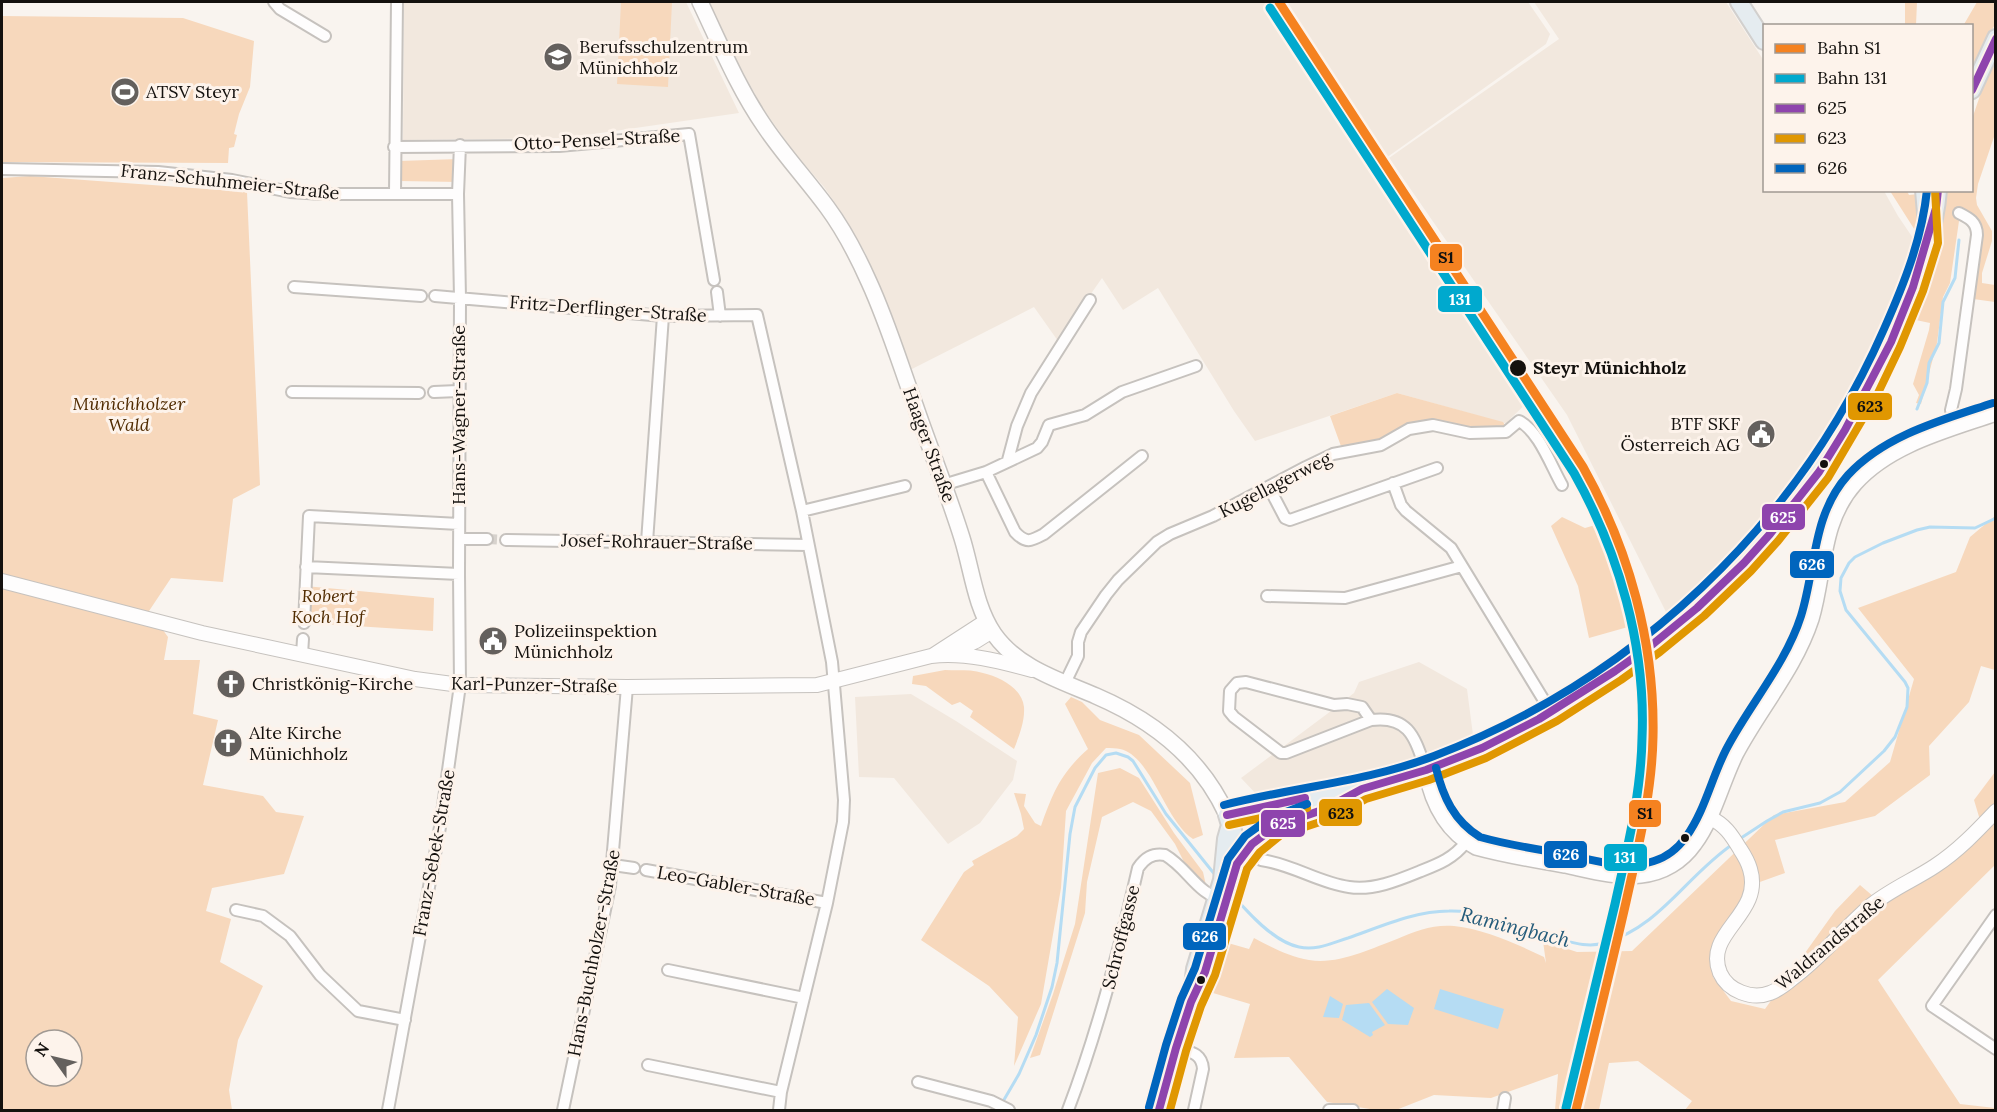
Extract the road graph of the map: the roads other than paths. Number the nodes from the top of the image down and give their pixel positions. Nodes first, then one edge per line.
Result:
1 (274, 2) edge
2 (397, 2) edge
3 (700, 2) edge
4 (1739, 2) edge
5 (325, 36) dead end
6 (1995, 38) edge
7 (1763, 39) edge
8 (1973, 84) edge
9 (460, 145) junction
10 (394, 147) junction
11 (2, 169) edge
12 (1924, 192) edge
13 (1938, 192) edge
14 (395, 193) junction
15 (458, 194) junction
16 (1959, 213) dead end
17 (1928, 241) junction
18 (714, 280) dead end
19 (294, 287) dead end
20 (717, 292) dead end
21 (421, 296) dead end
22 (435, 296) dead end
23 (460, 298) junction
24 (1090, 300) dead end
25 (757, 315) joint
26 (663, 316) junction
27 (720, 316) junction
28 (1196, 366) dead end
29 (458, 391) junction
30 (292, 392) dead end
31 (434, 392) dead end
32 (419, 393) dead end
33 (1995, 413) edge
34 (1955, 428) junction
35 (1142, 456) dead end
36 (1008, 460) junction
37 (1437, 468) dead end
38 (986, 471) junction
39 (1393, 483) junction
40 (943, 485) junction
41 (1562, 485) dead end
42 (905, 486) dead end
43 (1273, 495) dead end
44 (802, 511) junction
45 (459, 524) junction
46 (459, 539) junction
47 (487, 539) tunnel mouth
48 (506, 540) tunnel mouth
49 (647, 542) junction
50 (808, 545) junction
51 (1462, 566) junction
52 (306, 567) junction
53 (459, 574) junction
54 (2, 580) edge
55 (1267, 596) dead end
56 (304, 623) dead end
57 (989, 626) junction
58 (303, 639) dead end
59 (302, 654) junction
60 (938, 656) junction
61 (1041, 672) junction
62 (835, 681) junction
63 (1065, 683) junction
64 (460, 685) junction
65 (627, 687) junction
66 (1551, 712) junction
67 (1371, 720) junction
68 (1426, 770) junction
69 (1362, 789) junction
70 (1995, 811) edge
71 (1709, 817) junction
72 (1228, 820) junction
73 (1276, 825) junction
74 (1466, 842) junction
75 (1261, 860) dead end
76 (613, 864) junction
77 (1237, 864) junction
78 (634, 868) dead end
79 (646, 870) dead end
80 (1220, 898) junction
81 (826, 903) junction
82 (236, 910) dead end
83 (1995, 915) edge
84 (668, 970) dead end
85 (804, 998) junction
86 (405, 1020) junction
87 (1176, 1048) junction
88 (1995, 1049) edge
89 (648, 1065) dead end
90 (918, 1082) dead end
91 (781, 1092) junction
92 (1505, 1098) dead end
93 (388, 1110) edge
94 (563, 1110) edge
95 (779, 1110) edge
96 (1009, 1110) edge
97 (1068, 1110) edge
98 (1159, 1110) edge
99 (1194, 1110) edge
100 (1329, 1110) edge
101 (1353, 1110) edge
102 (1503, 1110) edge

1 - 5 street
2 - 10 street
3 - 40 main road, Haager Straße
4 - 7 main road
6 - 8 main road
9 - 10 street, Otto-Pensel-Straße
9 - 15 street, Hans-Wagner-Straße
9 - 18 street, Otto-Pensel-Straße
10 - 14 street
11 - 14 street, Franz-Schuhmeier-Straße
12 - 17 main road
13 - 17 main road
14 - 15 street, Franz-Schuhmeier-Straße
15 - 23 street, Hans-Wagner-Straße
16 - 34 street
17 - 66 main road
19 - 21 street
20 - 27 street
22 - 23 street, Fritz-Derflinger-Straße
23 - 26 street, Fritz-Derflinger-Straße
23 - 29 street, Hans-Wagner-Straße
24 - 36 street
25 - 27 street, Fritz-Derflinger-Straße
25 - 44 street, Leo-Gabler-Straße
26 - 27 street, Fritz-Derflinger-Straße
26 - 49 street
28 - 36 street
29 - 31 street
29 - 45 street, Hans-Wagner-Straße
30 - 32 street
33 - 34 main road
34 - 71 main road
35 - 38 street
36 - 38 street
37 - 39 street
38 - 40 street
39 - 43 street
39 - 51 street
40 - 57 main road, Haager Straße
41 - 63 street, Kugellagerweg
42 - 44 street
44 - 50 street, Leo-Gabler-Straße
45 - 46 street, Hans-Wagner-Straße
45 - 52 street
46 - 47 street
46 - 53 street, Hans-Wagner-Straße
48 - 49 street, Josef-Rohrauer-Straße
49 - 50 street, Josef-Rohrauer-Straße
50 - 62 street, Leo-Gabler-Straße
51 - 55 street
51 - 66 street
52 - 53 street
52 - 56 street
53 - 64 street, Hans-Wagner-Straße
54 - 59 street, Karl-Punzer-Straße
57 - 60 street, Karl-Punzer-Straße
57 - 61 main road, Haager Straße
58 - 59 street
59 - 64 street, Karl-Punzer-Straße
60 - 61 street, Karl-Punzer-Straße
60 - 62 street, Karl-Punzer-Straße
61 - 63 main road, Haager Straße
62 - 65 street, Karl-Punzer-Straße
62 - 81 street, Leo-Gabler-Straße
63 - 72 main road, Haager Straße
64 - 65 street, Karl-Punzer-Straße
64 - 86 street, Franz-Sebek-Straße
65 - 76 street, Hans-Buchholzer-Straße
66 - 68 main road
67 - 67 street
67 - 68 street
68 - 69 main road
68 - 74 main road
69 - 72 main road
69 - 73 main road
70 - 71 street, Waldrandstraße
71 - 74 main road
72 - 73 main road
72 - 77 main road
72 - 80 main road
73 - 77 main road
74 - 75 street
76 - 78 street, Leo-Gabler-Straße
76 - 94 street, Hans-Buchholzer-Straße
77 - 80 main road
79 - 81 street, Leo-Gabler-Straße
80 - 87 main road
80 - 97 street, Schroffgasse
81 - 85 street, Leo-Gabler-Straße
82 - 86 street
83 - 88 street
84 - 85 street
85 - 91 street, Leo-Gabler-Straße
86 - 93 street, Franz-Sebek-Straße
87 - 98 main road
87 - 99 street
89 - 91 street
90 - 96 street
91 - 95 street, Leo-Gabler-Straße
92 - 102 street
100 - 101 street

